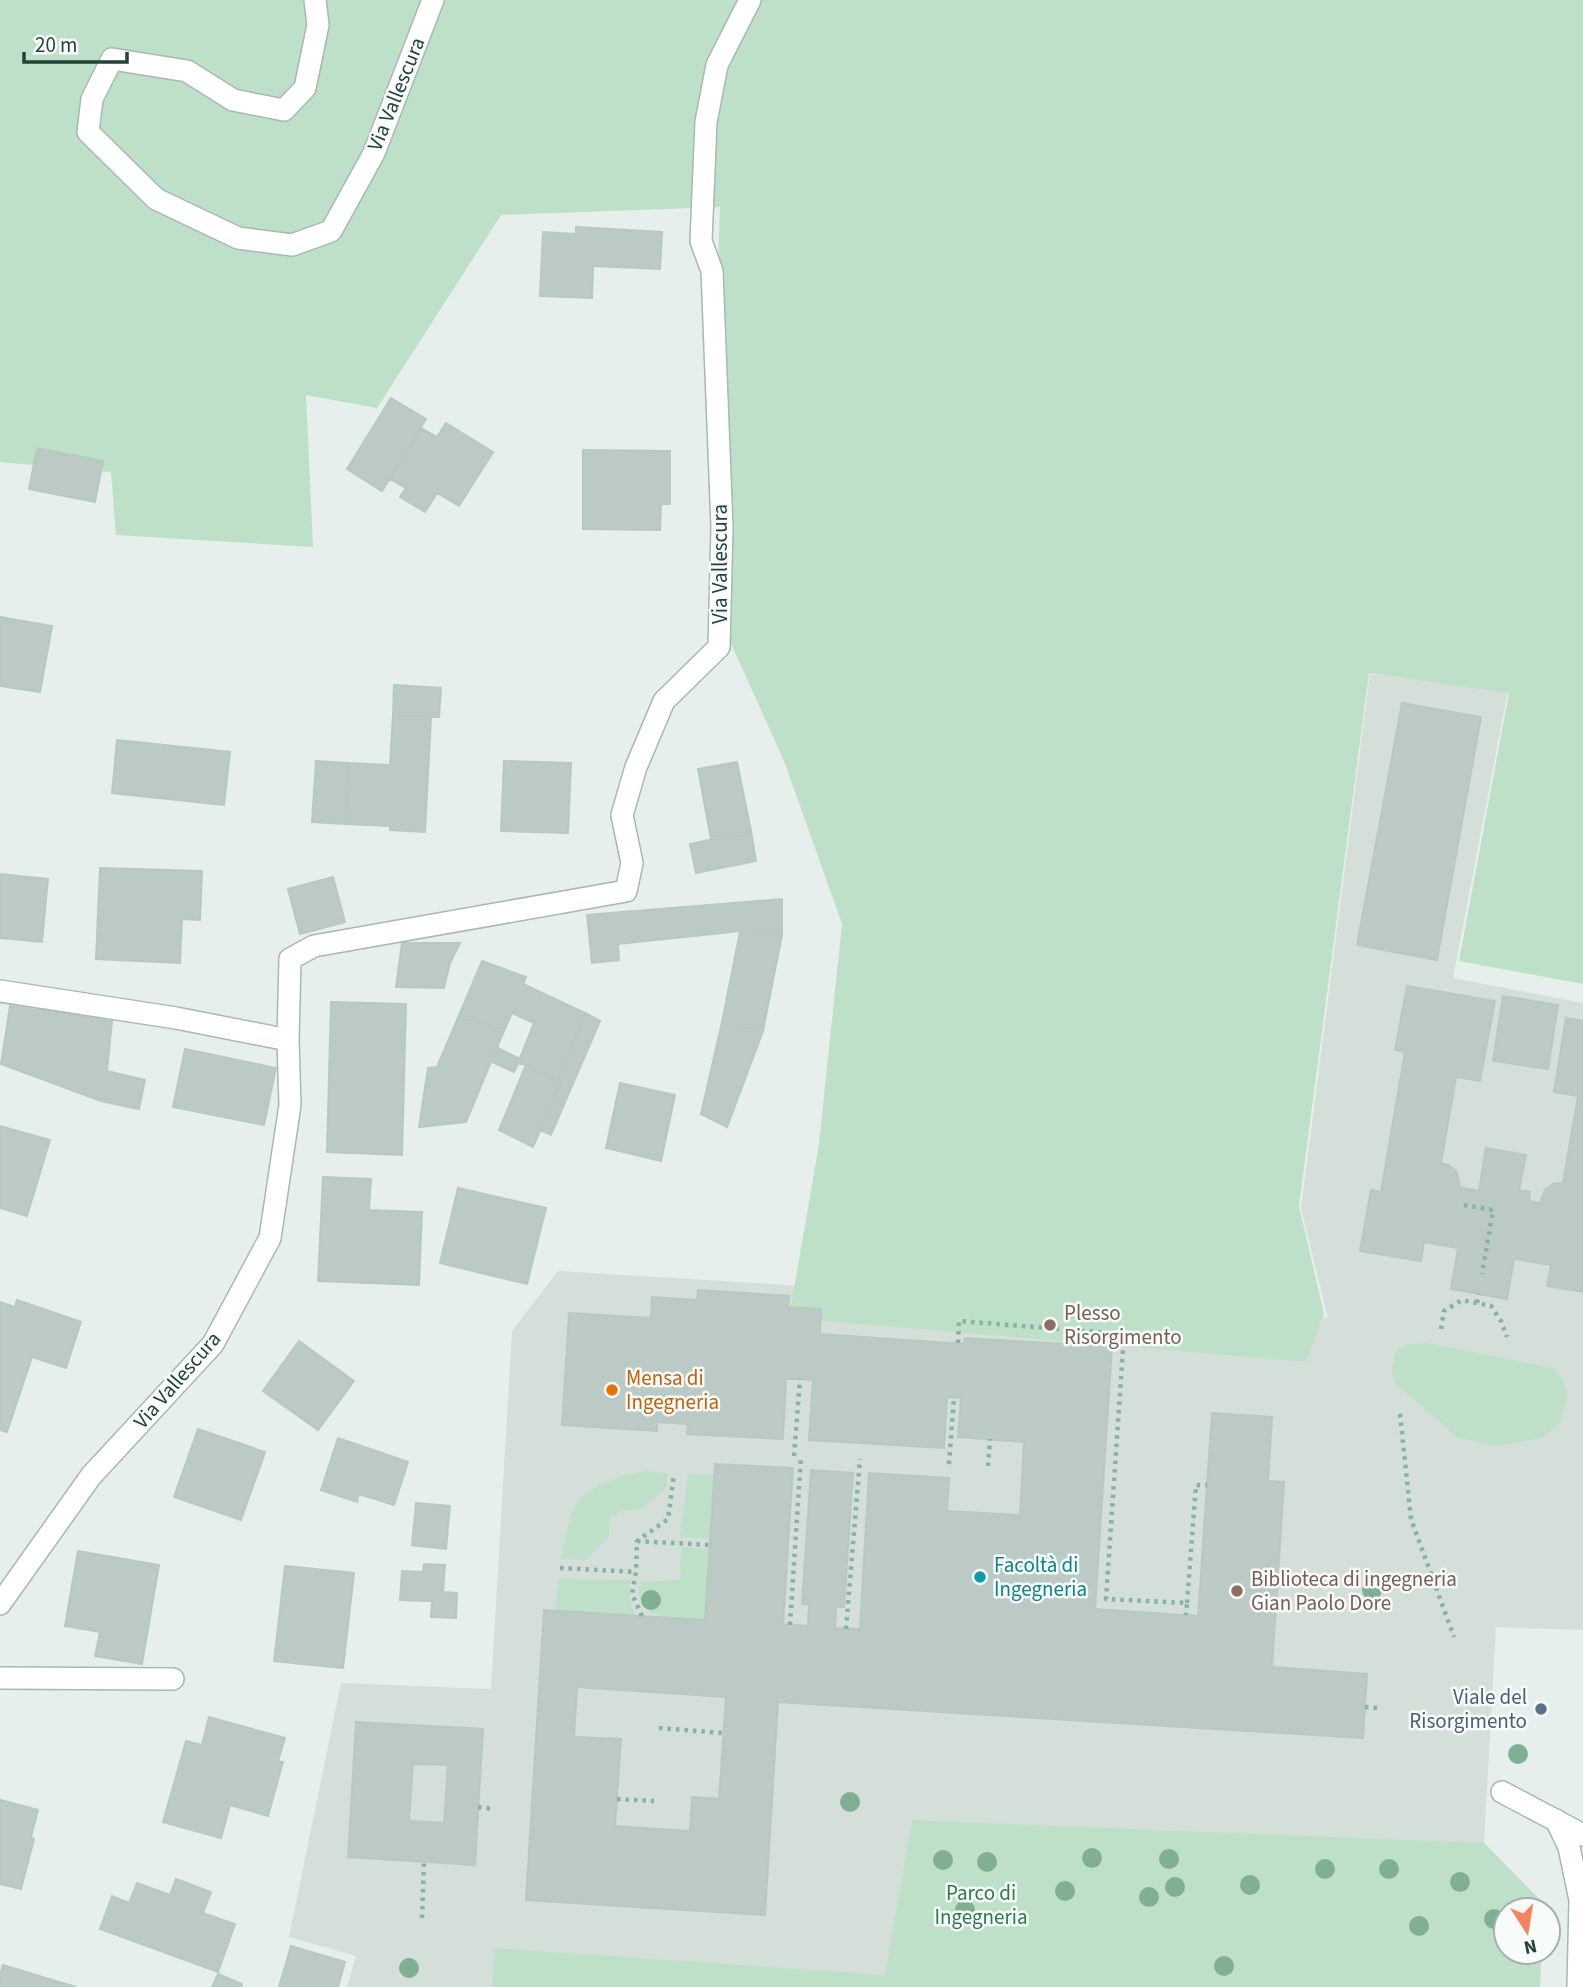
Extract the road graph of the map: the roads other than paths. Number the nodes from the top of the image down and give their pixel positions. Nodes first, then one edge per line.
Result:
1 (315, 0) edge
2 (433, 0) edge
3 (750, 0) edge
4 (0, 991) edge
5 (288, 1040) junction
6 (0, 1604) edge
7 (0, 1678) edge
8 (173, 1679) dead end
9 (1502, 1792) dead end
10 (1556, 1821) junction
11 (1583, 1835) edge
12 (1581, 1895) edge
13 (1578, 1987) edge

1 - 2 street, Via Vallescura
3 - 5 street, Via Vallescura
4 - 5 street
5 - 6 street, Via Vallescura
7 - 8 street
9 - 10 street
10 - 11 street
10 - 12 street
12 - 13 street

